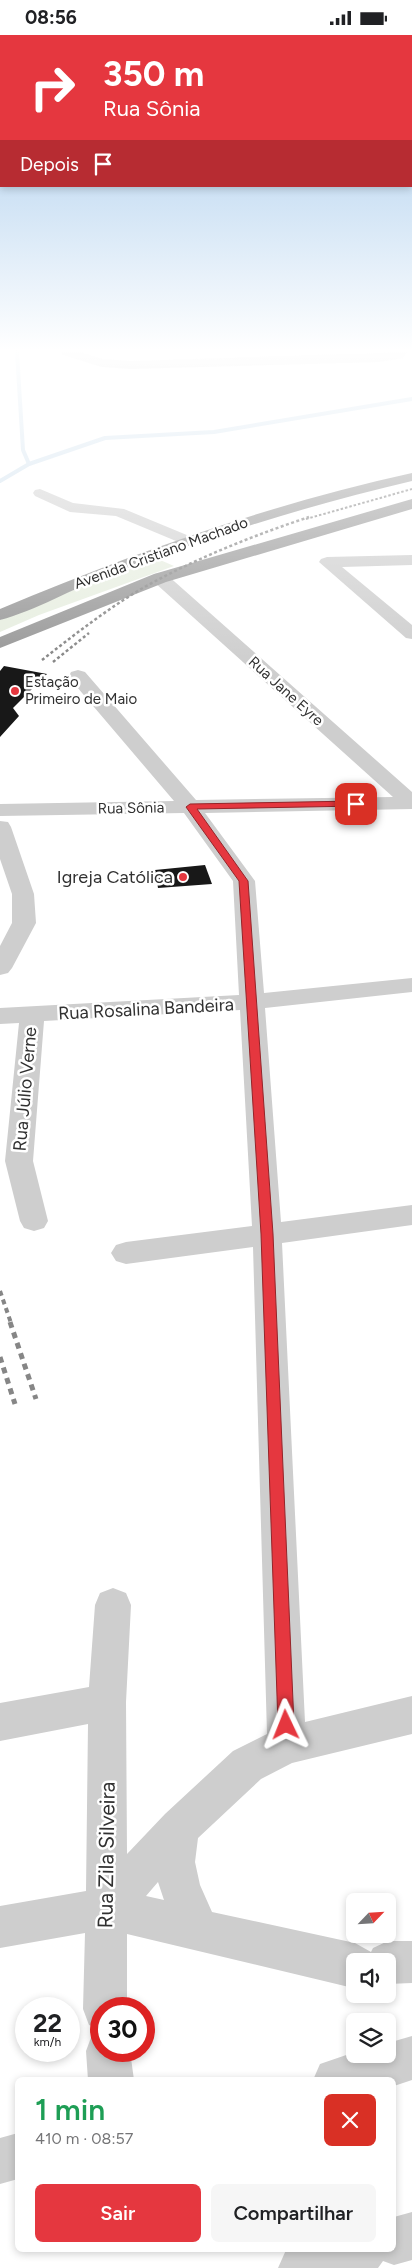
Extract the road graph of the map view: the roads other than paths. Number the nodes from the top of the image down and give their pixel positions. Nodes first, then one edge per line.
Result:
1 (412, 477) edge
2 (40, 493) dead end
3 (412, 504) edge
4 (188, 541) junction
5 (412, 560) edge
6 (160, 578) junction
7 (0, 615) edge
8 (408, 628) edge
9 (0, 643) edge
10 (78, 676) dead end
11 (412, 803) edge
12 (190, 807) junction
13 (0, 810) edge
14 (0, 827) edge
15 (0, 968) edge
16 (412, 985) edge
17 (250, 1002) junction
18 (32, 1015) junction
19 (0, 1016) edge
20 (412, 1215) edge
21 (34, 1221) dead end
22 (267, 1234) junction
23 (126, 1253) dead end
24 (113, 1605) dead end
25 (107, 1702) junction
26 (412, 1715) edge
27 (0, 1723) edge
28 (287, 1745) junction
29 (179, 1828) junction
30 (108, 1908) junction
31 (0, 1927) edge
32 (199, 1930) junction
33 (412, 1962) edge
34 (396, 1963) edge
35 (346, 1964) edge
36 (105, 1997) edge
37 (412, 2058) edge
38 (109, 2062) edge
39 (111, 2077) edge
40 (346, 2077) edge
41 (15, 2157) edge
42 (0, 2161) edge
43 (412, 2236) edge
44 (396, 2240) edge
45 (356, 2252) edge
46 (302, 2268) edge

1 - 4 highway, Avenida Cristiano Machado
2 - 4 street
3 - 6 highway, Avenida Cristiano Machado
4 - 7 highway, Avenida Cristiano Machado
5 - 8 street
6 - 9 highway, Avenida Cristiano Machado
6 - 11 street, Rua Jane Eyre
10 - 12 street
11 - 12 street, Rua Sônia
12 - 13 street, Rua Sônia
12 - 17 street
14 - 15 street
16 - 17 street, Rua Rosalina Bandeira
17 - 18 street, Rua Rosalina Bandeira
17 - 22 street
18 - 19 street, Rua Rosalina Bandeira
18 - 21 street, Rua Júlio Verne
20 - 22 street
22 - 23 street
22 - 28 street
24 - 25 street, Rua Zila Silveira
25 - 27 street
25 - 30 street, Rua Zila Silveira
26 - 28 street
28 - 29 street
29 - 30 street
29 - 32 street
30 - 31 street
30 - 32 street
30 - 36 street, Rua Zila Silveira
32 - 35 street
33 - 34 street
37 - 40 street
38 - 39 street
41 - 42 street
43 - 44 street
45 - 46 street

